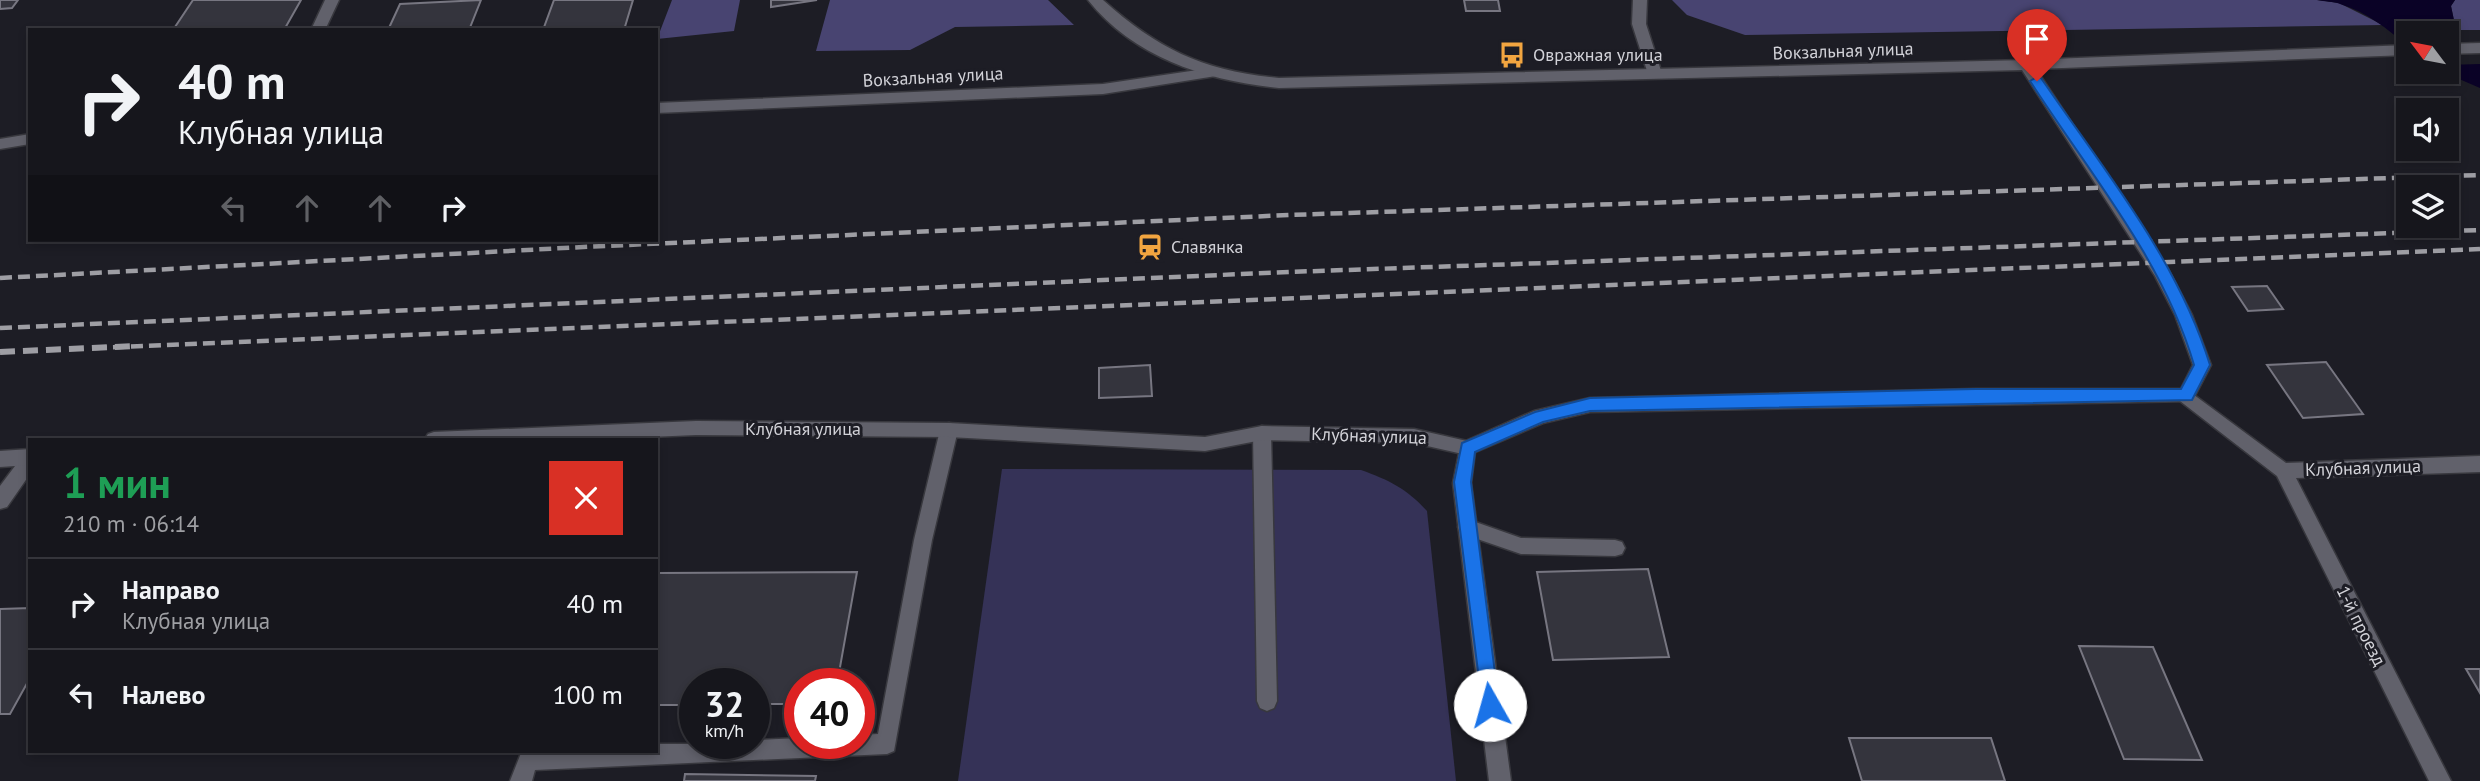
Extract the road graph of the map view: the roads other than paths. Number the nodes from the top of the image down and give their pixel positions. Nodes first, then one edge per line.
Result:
1 (332, 0) edge
2 (1095, 0) edge
3 (1640, 0) edge
4 (319, 28) edge
5 (2480, 48) edge
6 (2459, 49) edge
7 (2396, 50) edge
8 (2026, 65) junction
9 (1211, 73) junction
10 (1654, 74) junction
11 (658, 108) edge
12 (28, 139) edge
13 (0, 144) edge
14 (2186, 396) junction
15 (949, 430) junction
16 (1262, 433) junction
17 (459, 438) edge
18 (1467, 448) junction
19 (0, 458) edge
20 (28, 458) edge
21 (28, 461) edge
22 (2480, 464) edge
23 (2283, 471) junction
24 (0, 501) edge
25 (1467, 527) junction
26 (1615, 548) dead end
27 (1267, 701) dead end
28 (521, 781) edge
29 (1500, 781) edge
30 (2440, 781) edge

1 - 4 street
2 - 9 street
3 - 10 street
5 - 6 street
7 - 8 street, Вокзальная улица
8 - 10 street, Вокзальная улица
8 - 14 street
9 - 10 street, Вокзальная улица
9 - 11 street, Вокзальная улица
12 - 13 street
14 - 18 street
14 - 23 street, Клубная улица
15 - 16 street, Клубная улица
15 - 17 street, Клубная улица
15 - 28 street
16 - 18 street, Клубная улица
16 - 27 street
18 - 25 street
19 - 20 street
21 - 24 street
22 - 23 street, Клубная улица
23 - 30 street, 1-й проезд
25 - 26 street
25 - 29 street

